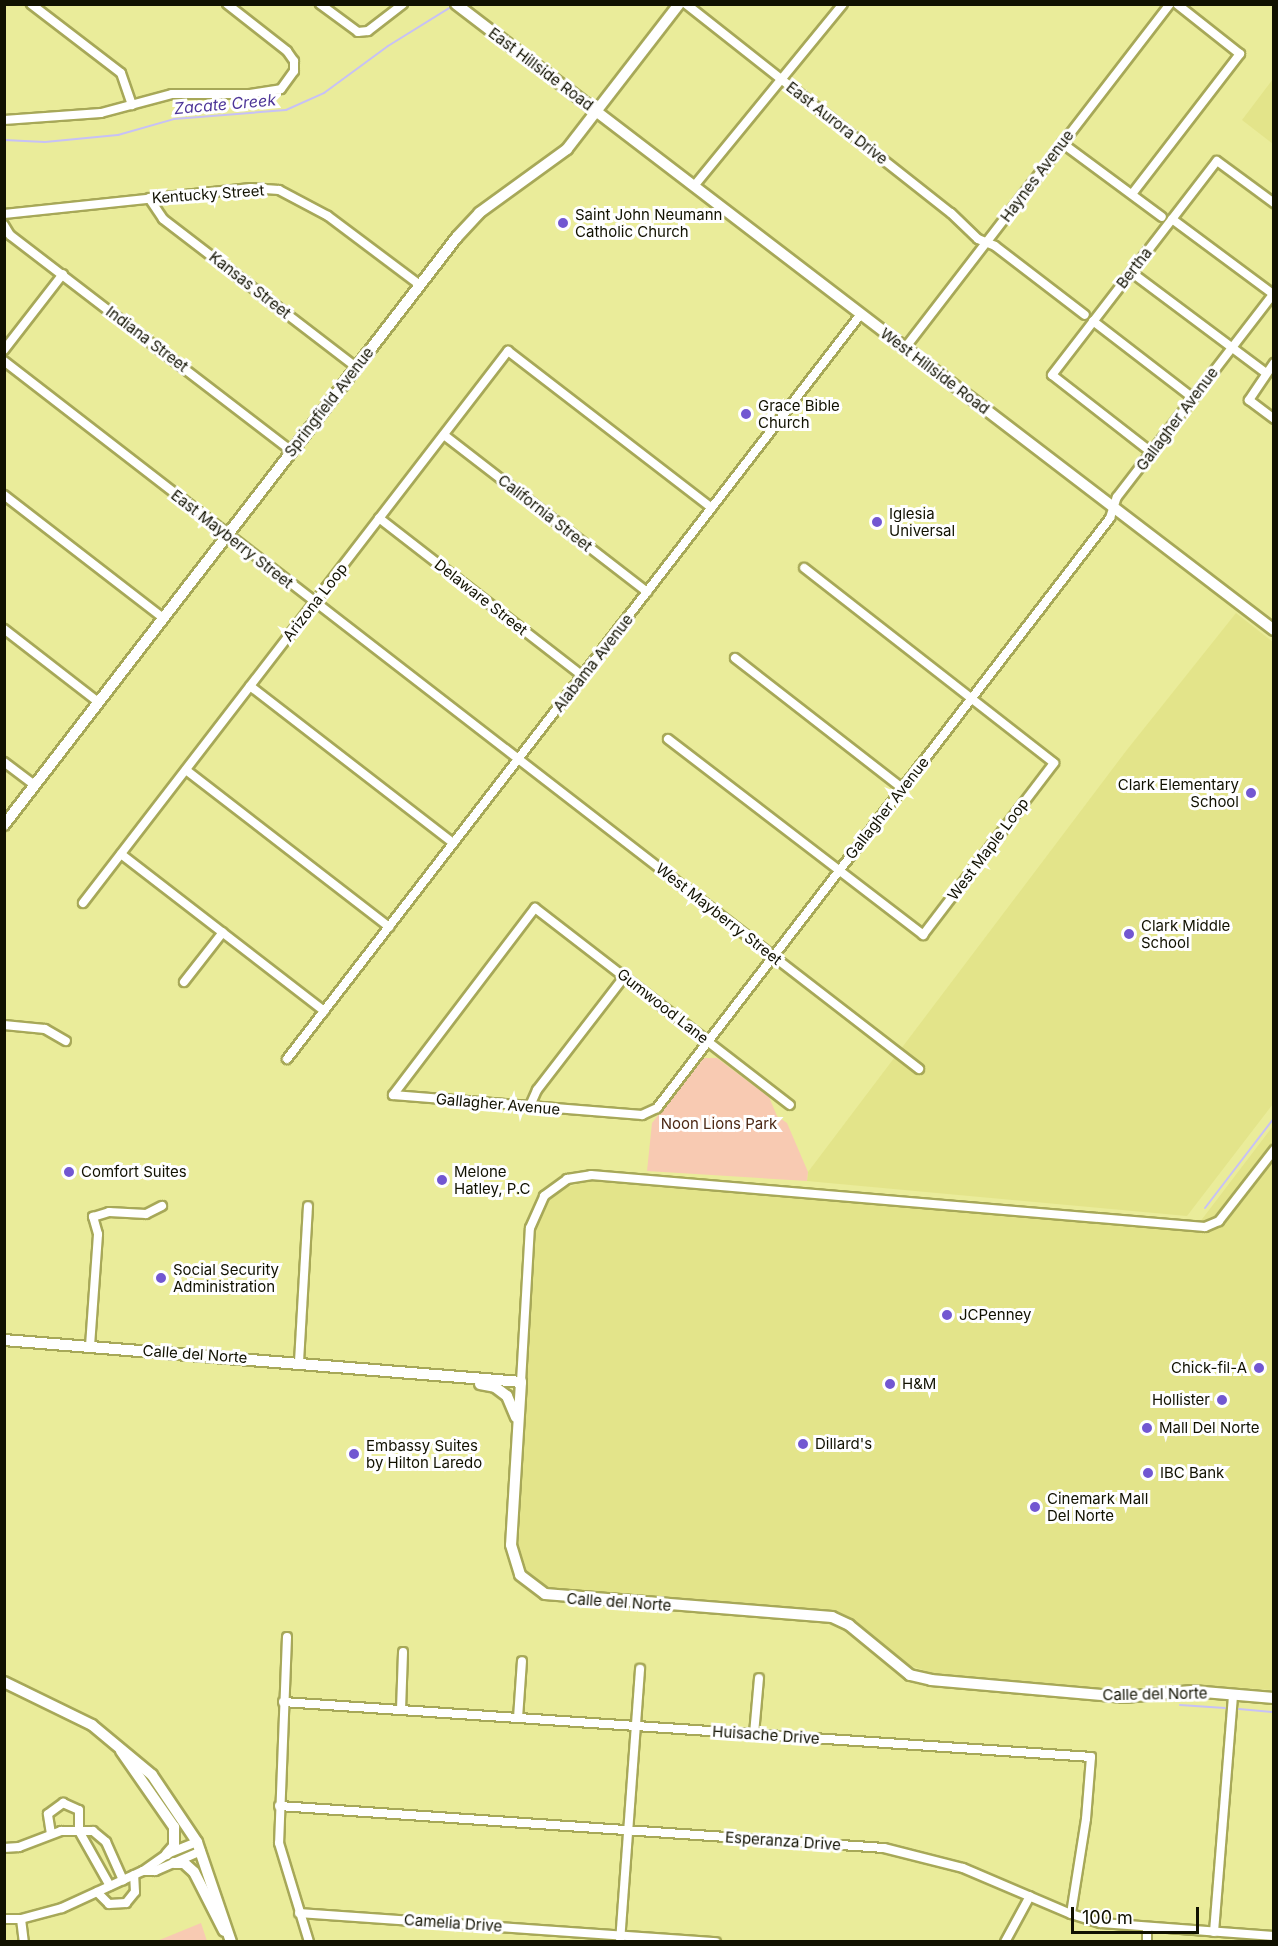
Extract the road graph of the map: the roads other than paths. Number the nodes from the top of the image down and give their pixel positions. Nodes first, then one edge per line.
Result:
1 (32, 4) edge
2 (227, 4) edge
3 (320, 4) edge
4 (403, 4) edge
5 (456, 4) edge
6 (679, 4) edge
7 (686, 4) edge
8 (843, 4) edge
9 (1170, 4) edge
10 (1177, 4) edge
11 (781, 80) junction
12 (132, 105) junction
13 (597, 112) junction
14 (4, 120) edge
15 (1062, 143) junction
16 (694, 186) junction
17 (1132, 194) junction
18 (149, 198) junction
19 (1274, 203) edge
20 (4, 214) edge
21 (1162, 217) dead end
22 (1172, 219) junction
23 (4, 225) edge
24 (987, 242) junction
25 (1131, 272) junction
26 (63, 274) junction
27 (420, 285) junction
28 (1273, 293) edge
29 (861, 314) junction
30 (1085, 315) dead end
31 (1094, 321) junction
32 (905, 348) junction
33 (1231, 348) junction
34 (4, 350) edge
35 (4, 361) edge
36 (1274, 363) edge
37 (356, 367) junction
38 (1266, 373) junction
39 (1193, 398) junction
40 (1274, 419) edge
41 (444, 435) junction
42 (292, 450) junction
43 (1151, 452) junction
44 (4, 495) edge
45 (712, 508) junction
46 (1113, 508) junction
47 (379, 518) junction
48 (227, 535) junction
49 (804, 568) dead end
50 (647, 592) junction
51 (315, 602) junction
52 (163, 618) junction
53 (4, 629) edge
54 (1274, 630) edge
55 (735, 658) dead end
56 (583, 676) junction
57 (250, 686) junction
58 (971, 699) junction
59 (98, 702) junction
60 (668, 739) dead end
61 (518, 759) junction
62 (4, 762) edge
63 (186, 770) junction
64 (35, 785) junction
65 (902, 788) junction
66 (4, 825) edge
67 (453, 843) junction
68 (121, 854) junction
69 (839, 871) junction
70 (83, 903) dead end
71 (389, 927) junction
72 (223, 932) junction
73 (773, 956) junction
74 (624, 977) junction
75 (184, 982) dead end
76 (324, 1011) junction
77 (4, 1025) edge
78 (66, 1041) dead end
79 (708, 1041) junction
80 (287, 1059) dead end
81 (919, 1069) dead end
82 (393, 1095) joint
83 (790, 1105) dead end
84 (529, 1108) junction
85 (1274, 1150) edge
86 (162, 1206) dead end
87 (308, 1206) dead end
88 (4, 1340) edge
89 (90, 1346) junction
90 (299, 1362) junction
91 (448, 1375) junction
92 (521, 1382) junction
93 (518, 1424) junction
94 (287, 1637) dead end
95 (403, 1652) dead end
96 (522, 1661) dead end
97 (640, 1669) dead end
98 (759, 1678) dead end
99 (4, 1682) edge
100 (1233, 1695) junction
101 (1274, 1698) edge
102 (284, 1702) junction
103 (401, 1710) junction
104 (518, 1718) junction
105 (636, 1727) junction
106 (754, 1734) junction
107 (115, 1741) junction
108 (279, 1806) junction
109 (79, 1831) junction
110 (628, 1831) junction
111 (51, 1834) junction
112 (199, 1847) junction
113 (4, 1848) edge
114 (109, 1849) junction
115 (96, 1856) junction
116 (170, 1858) junction
117 (134, 1875) junction
118 (123, 1880) junction
119 (110, 1886) junction
120 (97, 1892) junction
121 (1030, 1896) junction
122 (298, 1913) junction
123 (1071, 1914) junction
124 (4, 1918) edge
125 (21, 1919) junction
126 (1147, 1927) junction
127 (1214, 1932) junction
128 (1274, 1936) edge
129 (621, 1938) edge
130 (24, 1941) edge
131 (231, 1941) edge
132 (309, 1941) edge
133 (716, 1941) edge
134 (1005, 1941) edge
135 (1147, 1941) edge

1 - 12 street
2 - 12 street
3 - 4 street
5 - 13 street, East Hillside Road
6 - 13 street, Springfield Avenue
7 - 11 street, East Aurora Drive
8 - 11 street
9 - 15 street, Haynes Avenue
10 - 17 street
11 - 16 street
11 - 24 street, East Aurora Drive
12 - 14 street
13 - 16 street, West Hillside Road
13 - 27 street, Springfield Avenue
15 - 17 street
15 - 24 street, Haynes Avenue
16 - 29 street, West Hillside Road
17 - 21 street
18 - 20 street, Kentucky Street
18 - 27 street, Kentucky Street
18 - 37 street, Kansas Street
19 - 22 street, Bertha
22 - 25 street, Bertha
22 - 28 street
23 - 26 street, Indiana Street
24 - 30 street, East Aurora Drive
24 - 32 street, Haynes Avenue
25 - 31 street, Bertha
25 - 33 street
26 - 34 street
26 - 42 street, Indiana Street
27 - 37 street, Springfield Avenue
28 - 33 street, Gallagher Avenue
29 - 32 street, West Hillside Road
29 - 45 street, Alabama Avenue
31 - 39 street
31 - 43 street, Bertha
32 - 46 street, West Hillside Road
33 - 38 street
33 - 39 street, Gallagher Avenue
35 - 48 street, East Mayberry Street
36 - 38 street
37 - 42 street, Springfield Avenue
38 - 40 street
39 - 43 street, Gallagher Avenue
41 - 45 street, Arizona Loop
41 - 47 street, Arizona Loop
41 - 50 street, California Street
42 - 48 street, Springfield Avenue
43 - 46 street, Gallagher Avenue
44 - 52 street
45 - 50 street, Alabama Avenue
46 - 54 street, West Hillside Road
46 - 58 street, Gallagher Avenue
47 - 51 street, Arizona Loop
47 - 56 street, Delaware Street
48 - 51 street, East Mayberry Street
48 - 52 street, Springfield Avenue
49 - 58 street
50 - 56 street, Alabama Avenue
51 - 57 street, Arizona Loop
51 - 61 street, East Mayberry Street
52 - 59 street, Springfield Avenue
53 - 59 street
55 - 65 street
56 - 61 street, Alabama Avenue
57 - 63 street, Arizona Loop
57 - 67 street
58 - 65 street, Gallagher Avenue
58 - 69 street, West Maple Loop
59 - 64 street, Springfield Avenue
60 - 69 street
61 - 67 street, Alabama Avenue
61 - 73 street, West Mayberry Street
62 - 64 street
63 - 68 street, Arizona Loop
63 - 71 street
64 - 66 street, Springfield Avenue
65 - 69 street, Gallagher Avenue
67 - 71 street, Alabama Avenue
68 - 70 street, Arizona Loop
68 - 72 street
69 - 73 street, Gallagher Avenue
71 - 76 street, Alabama Avenue
72 - 75 street
72 - 76 street
73 - 79 street, Gallagher Avenue
73 - 81 street, West Mayberry Street
74 - 79 street, Gumwood Lane
74 - 82 street, Gumwood Lane
74 - 84 street
76 - 80 street, Alabama Avenue
77 - 78 street
79 - 83 street, Gumwood Lane
79 - 84 street, Gallagher Avenue
82 - 84 street, Gallagher Avenue
85 - 92 street
86 - 89 street
87 - 90 street
88 - 89 street, Calle del Norte
89 - 90 street, Calle del Norte
90 - 91 street, Calle del Norte
91 - 92 street, Calle del Norte
91 - 93 street
92 - 93 street, Calle del Norte
93 - 100 street, Calle del Norte
94 - 102 street
95 - 103 street
96 - 104 street
97 - 105 street
98 - 106 street
99 - 107 street
100 - 101 street, Calle del Norte
100 - 127 street
102 - 103 street, Huisache Drive
102 - 108 street
103 - 104 street, Huisache Drive
104 - 105 street, Huisache Drive
105 - 106 street, Huisache Drive
105 - 110 street
106 - 123 street, Huisache Drive
107 - 112 street
107 - 116 street
108 - 110 street, Esperanza Drive
108 - 122 street
109 - 111 street
109 - 111 street
109 - 114 street
109 - 115 street
110 - 121 street, Esperanza Drive
110 - 129 street
111 - 113 street
112 - 116 street
112 - 131 street
114 - 115 street
114 - 118 street
115 - 119 street
116 - 117 street
116 - 131 street
117 - 118 street
117 - 120 street
118 - 119 street
119 - 120 street
120 - 125 street
121 - 123 street, Esperanza Drive
121 - 134 street
122 - 129 street, Camelia Drive
122 - 132 street
123 - 126 street, Esperanza Drive
124 - 125 street
125 - 130 street
126 - 127 street, Esperanza Drive
126 - 135 street
127 - 128 street, Esperanza Drive
129 - 133 street, Camelia Drive

